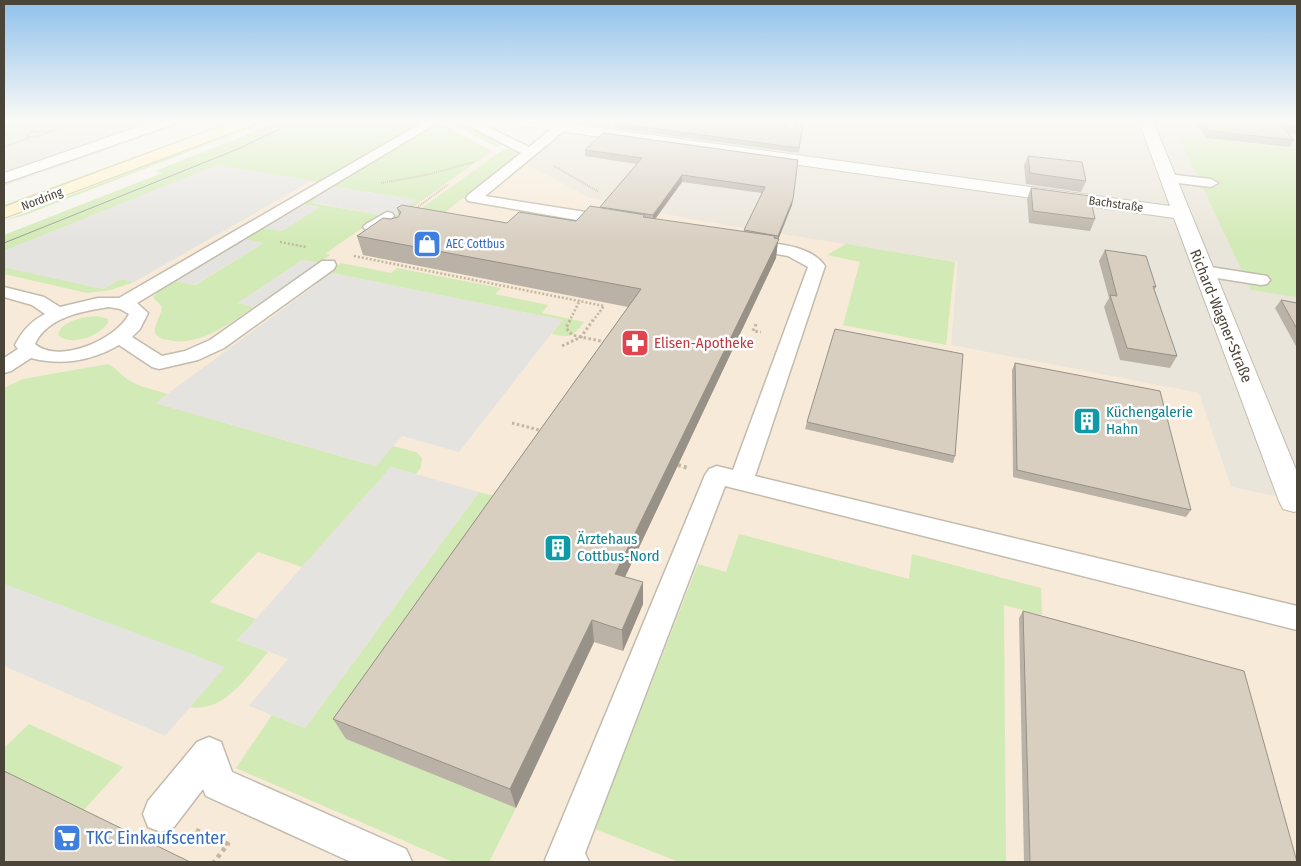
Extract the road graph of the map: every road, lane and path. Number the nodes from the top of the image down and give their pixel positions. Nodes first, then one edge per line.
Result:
1 (52, 161) edge
2 (99, 161) edge
3 (141, 161) edge
4 (365, 161) edge
5 (478, 161) edge
6 (513, 161) edge
7 (545, 161) edge
8 (824, 161) edge
9 (1161, 161) edge
10 (78, 169) dead end
11 (4, 178) edge
12 (1167, 178) junction
13 (454, 181) dead end
14 (377, 183) dead end
15 (1210, 183) dead end
16 (603, 194) dead end
17 (4, 213) edge
18 (1180, 213) junction
19 (630, 224) edge
20 (390, 225) edge
21 (240, 234) junction
22 (729, 241) edge
23 (311, 248) dead end
24 (352, 256) dead end
25 (328, 265) dead end
26 (1204, 272) junction
27 (479, 278) edge
28 (476, 280) junction
29 (1261, 280) dead end
30 (4, 292) edge
31 (582, 298) edge
32 (579, 301) junction
33 (123, 303) junction
34 (58, 314) junction
35 (581, 337) junction
36 (121, 338) junction
37 (562, 346) dead end
38 (600, 349) edge
39 (29, 351) junction
40 (4, 367) edge
41 (546, 423) edge
42 (512, 424) dead end
43 (541, 431) junction
44 (548, 432) edge
45 (536, 438) edge
46 (741, 481) junction
47 (1296, 505) edge
48 (1297, 618) edge
49 (161, 814) joint
50 (214, 862) edge
51 (393, 862) edge
52 (570, 862) edge

1 - 11 street
2 - 10 main road
3 - 17 main road, Nordring
4 - 21 lane
5 - 14 path
6 - 19 lane
7 - 16 path
8 - 18 street, Bachstraße
9 - 12 street, Richard-Wagner-Straße
12 - 15 lane
12 - 18 street, Richard-Wagner-Straße
13 - 20 path
18 - 26 street, Richard-Wagner-Straße
21 - 23 path
21 - 33 lane
22 - 46 lane
24 - 28 path
25 - 36 lane
26 - 29 lane
26 - 47 street, Richard-Wagner-Straße
27 - 28 path
28 - 32 path
30 - 34 lane
31 - 32 path
32 - 35 path
32 - 35 path
33 - 34 lane
33 - 36 lane
34 - 39 lane
35 - 37 path
35 - 38 path
36 - 39 lane
39 - 40 lane
41 - 43 path
42 - 43 path
43 - 44 path
43 - 45 path
46 - 48 lane
46 - 52 lane
49 - 50 path
49 - 51 lane

